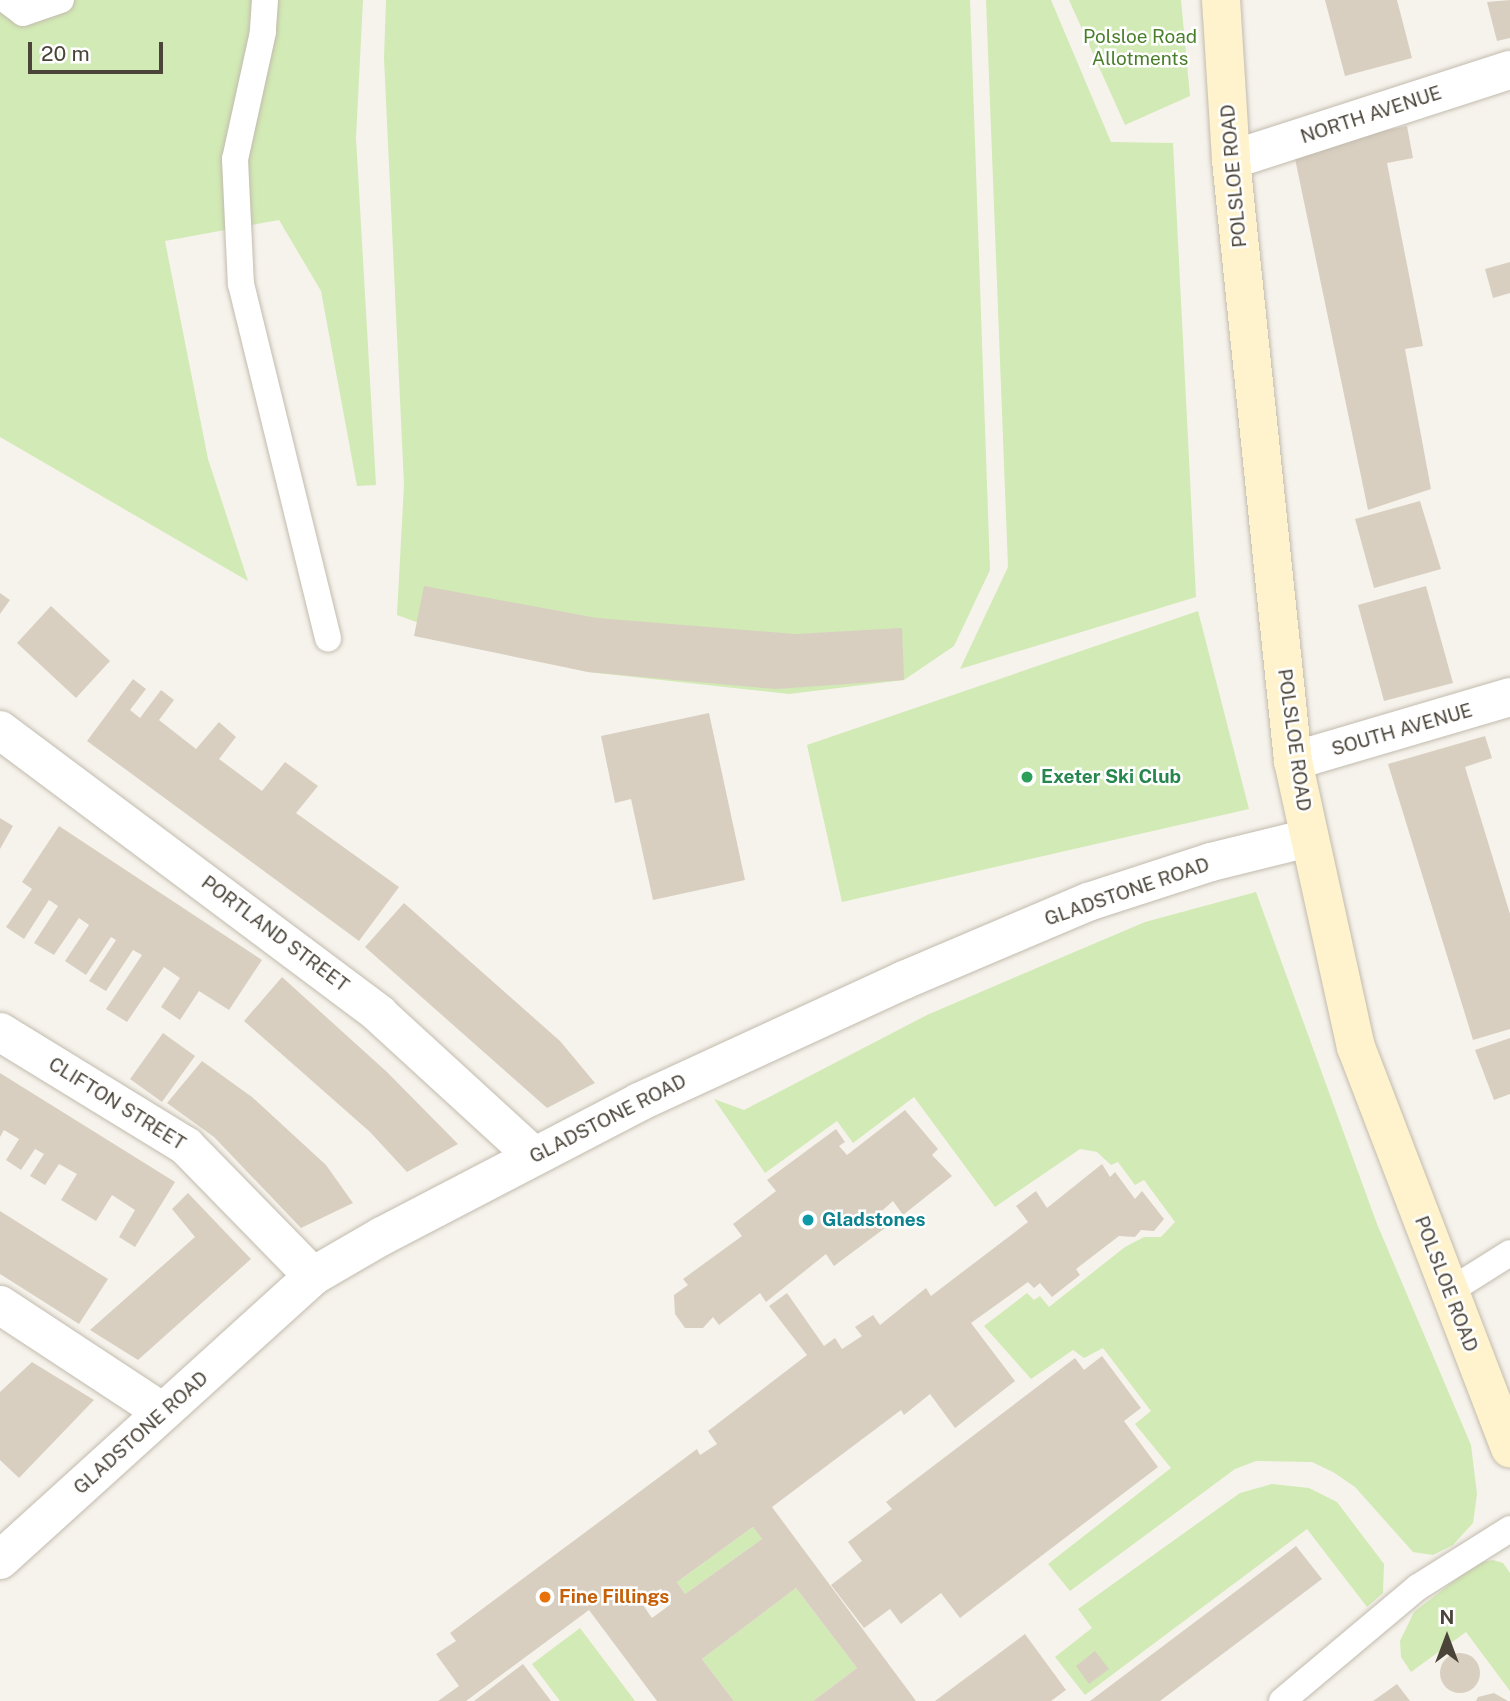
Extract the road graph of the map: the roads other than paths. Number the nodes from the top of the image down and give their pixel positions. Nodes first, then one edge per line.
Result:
1 (6, 0) edge
2 (61, 0) edge
3 (265, 0) edge
4 (1222, 0) edge
5 (1510, 70) edge
6 (1231, 160) junction
7 (328, 638) dead end
8 (1510, 697) edge
9 (0, 730) edge
10 (1293, 761) junction
11 (1309, 838) junction
12 (0, 1032) edge
13 (534, 1156) junction
14 (1510, 1253) edge
15 (313, 1276) junction
16 (1448, 1292) junction
17 (0, 1305) edge
18 (163, 1412) junction
19 (1510, 1448) edge
20 (1510, 1529) edge
21 (0, 1560) edge
22 (1282, 1701) edge

1 - 2 lane
3 - 7 lane
4 - 6 street, POLSLOE ROAD
5 - 6 street, NORTH AVENUE
6 - 10 street, POLSLOE ROAD
8 - 10 street, SOUTH AVENUE
9 - 13 street, PORTLAND STREET
10 - 11 street, POLSLOE ROAD
11 - 13 street, GLADSTONE ROAD
11 - 16 street, POLSLOE ROAD
12 - 15 street, CLIFTON STREET
13 - 15 street, GLADSTONE ROAD
14 - 16 lane
15 - 18 street, GLADSTONE ROAD
16 - 19 street, POLSLOE ROAD
17 - 18 street
18 - 21 street, GLADSTONE ROAD
20 - 22 lane

